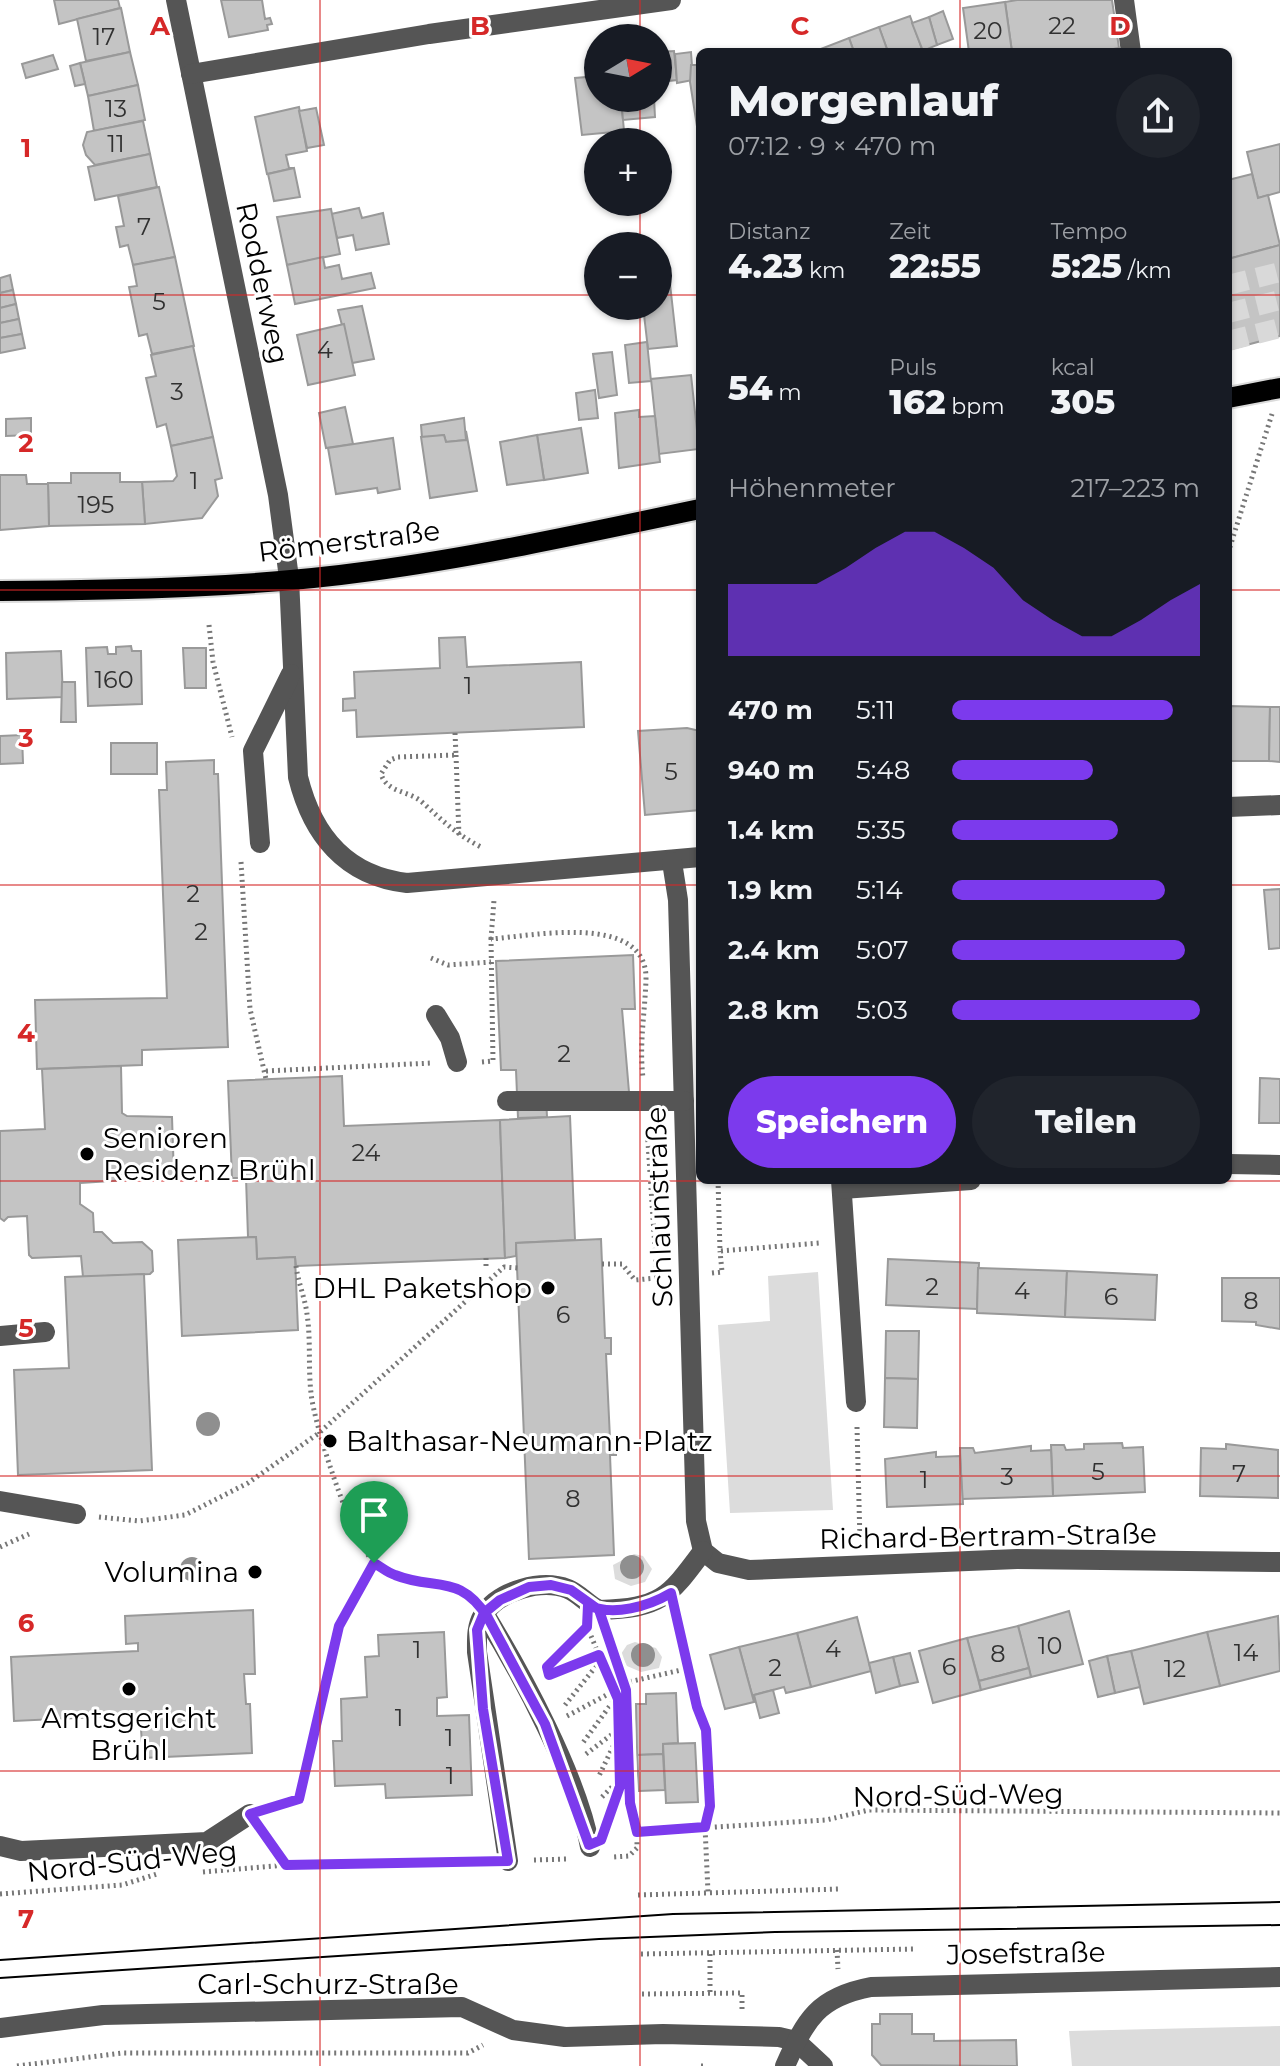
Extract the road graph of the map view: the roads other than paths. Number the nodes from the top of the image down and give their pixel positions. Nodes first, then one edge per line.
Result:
1 (176, 0) edge
2 (671, 0) edge
3 (1124, 0) edge
4 (1130, 48) edge
5 (191, 74) junction
6 (1278, 396) edge
7 (1232, 398) edge
8 (696, 510) edge
9 (289, 578) junction
10 (0, 591) edge
11 (293, 671) junction
12 (1280, 805) edge
13 (1232, 807) edge
14 (260, 843) dead end
15 (696, 858) edge
16 (672, 862) junction
17 (436, 1015) dead end
18 (457, 1062) road end
19 (507, 1101) dead end
20 (684, 1101) junction
21 (1232, 1164) edge
22 (1280, 1165) edge
23 (841, 1184) edge
24 (45, 1332) dead end
25 (0, 1336) edge
26 (856, 1402) road end
27 (0, 1501) edge
28 (76, 1514) road end
29 (703, 1551) junction
30 (1280, 1562) edge
31 (484, 1613) junction
32 (250, 1814) road end
33 (0, 1846) edge
34 (590, 1846) road end
35 (508, 1861) road end
36 (1280, 1977) edge
37 (0, 2028) edge
38 (796, 2041) junction
39 (785, 2066) edge
40 (823, 2066) edge

1 - 5 street, Rodderweg
2 - 5 street
3 - 4 street
5 - 9 street, Rodderweg
6 - 7 main road
8 - 9 main road, Römerstraße
9 - 10 main road, Römerstraße
9 - 11 street, Rodderweg
11 - 14 street
11 - 16 street, Rodderweg
12 - 13 street
15 - 16 street, Rodderweg
16 - 20 street, Schlaunstraße
17 - 18 street
19 - 20 street
20 - 29 street, Schlaunstraße
21 - 22 street
23 - 26 street
24 - 25 street
27 - 28 street
29 - 30 street, Richard-Bertram-Straße
29 - 31 street
31 - 34 street
31 - 35 street
32 - 33 street
36 - 38 street, Josefstraße
37 - 38 street, Carl-Schurz-Straße
38 - 39 street
38 - 40 street

